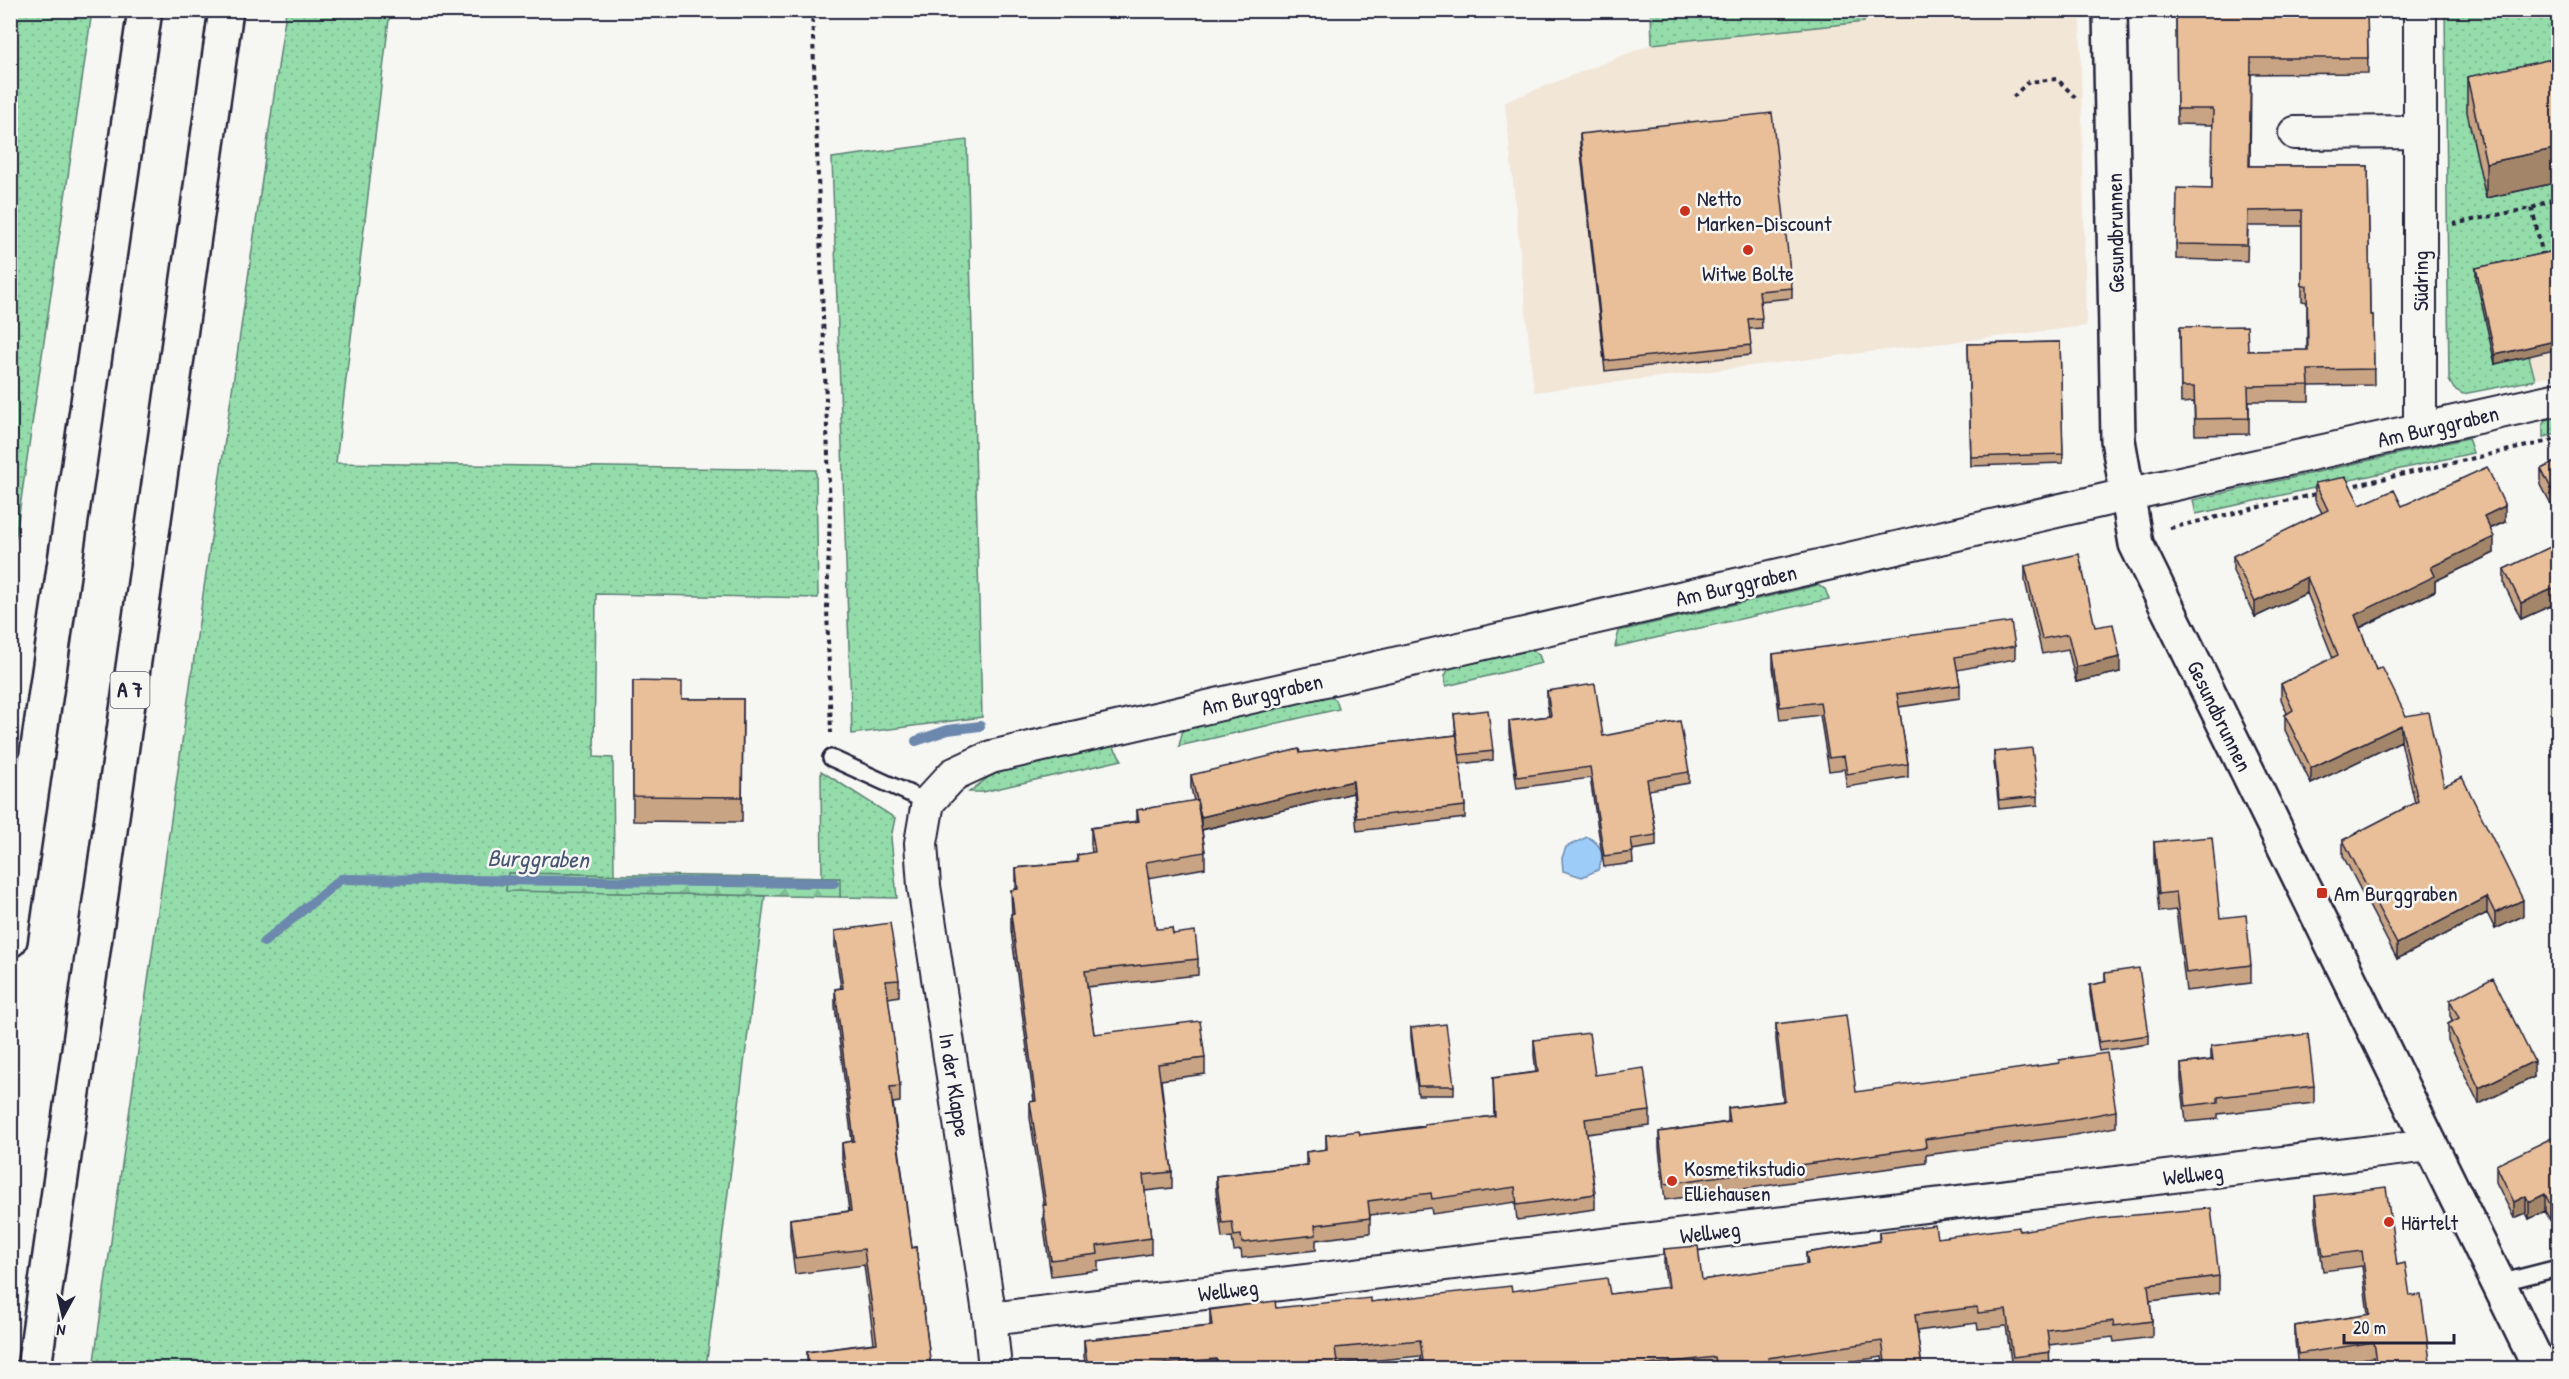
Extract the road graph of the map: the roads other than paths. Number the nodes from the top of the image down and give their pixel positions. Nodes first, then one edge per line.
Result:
1 (145, 10) edge
2 (226, 10) edge
3 (2110, 10) edge
4 (2420, 10) edge
5 (2420, 132) junction
6 (2295, 133) dead end
7 (2559, 399) edge
8 (2420, 430) junction
9 (2126, 495) junction
10 (831, 758) road end
11 (928, 802) junction
12 (10, 940) edge
13 (2430, 1145) junction
14 (2559, 1268) edge
15 (2499, 1283) junction
16 (990, 1318) junction
17 (34, 1368) edge
18 (995, 1368) edge
19 (2540, 1368) edge

1 - 12 main road
2 - 17 main road, A 7
3 - 9 main road, Gesundbrunnen
4 - 5 street, Südring
5 - 6 street
5 - 8 street, Südring
7 - 8 street, Am Burggraben
8 - 9 street, Am Burggraben
9 - 11 street, Am Burggraben
9 - 13 main road, Gesundbrunnen
10 - 11 lane
11 - 16 street, In der Klappe
13 - 15 main road, Gesundbrunnen
13 - 16 street, Wellweg
14 - 15 lane
15 - 19 main road, Gesundbrunnen
16 - 18 street, In der Klappe

